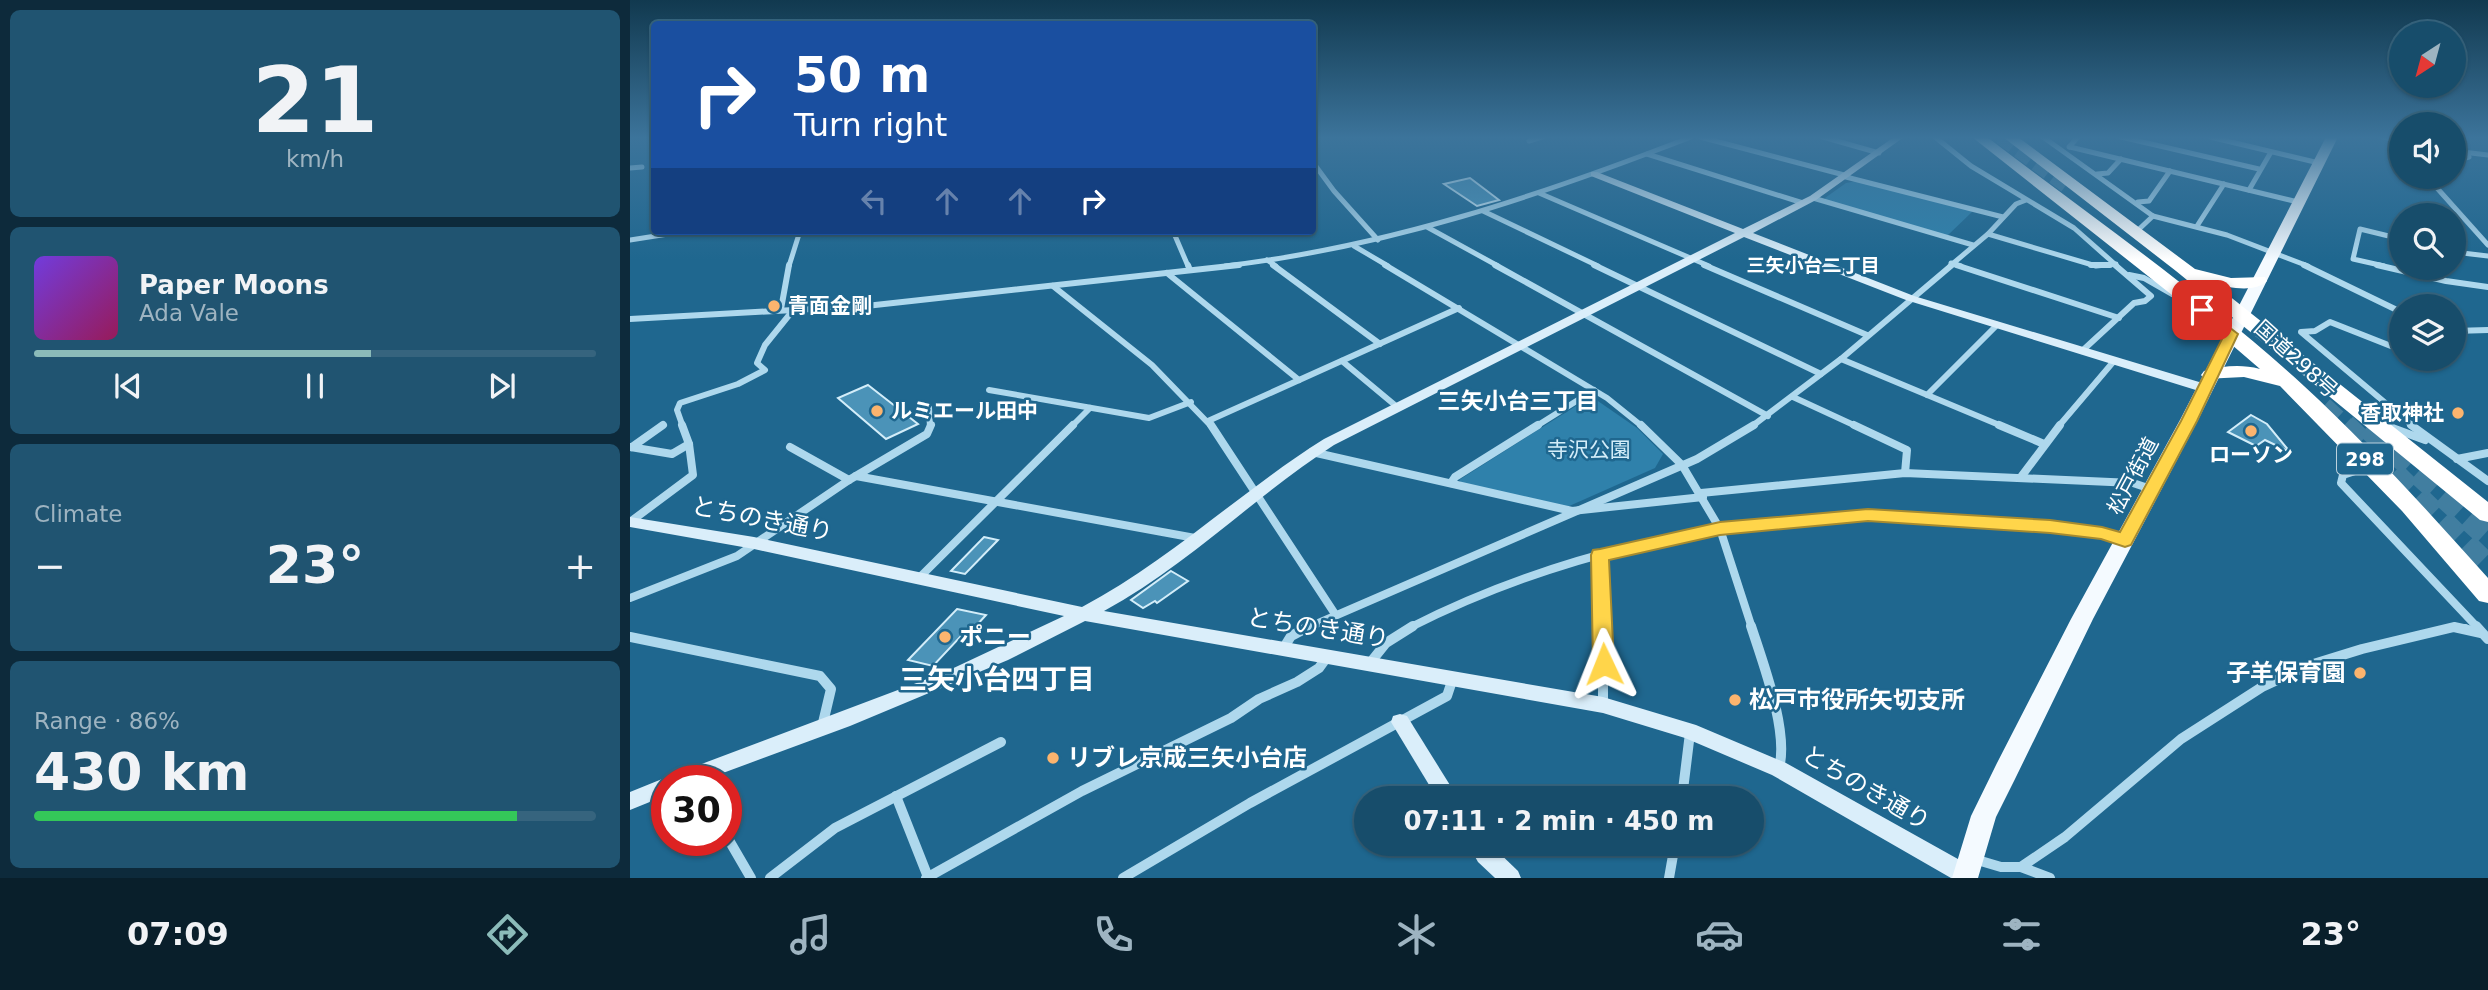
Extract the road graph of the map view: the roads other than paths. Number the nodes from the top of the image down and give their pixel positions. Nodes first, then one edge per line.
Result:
1 (1324, 178) edge
2 (1582, 178) edge
3 (1604, 178) edge
4 (1729, 178) edge
5 (1844, 178) edge
6 (1855, 178) edge
7 (1991, 178) edge
8 (2019, 178) edge
9 (2032, 178) edge
10 (2065, 178) tunnel mouth
11 (2079, 178) tunnel mouth
12 (2103, 178) edge
13 (2165, 178) edge
14 (2199, 178) edge
15 (2255, 178) edge
16 (2311, 178) edge
17 (2224, 184) junction
18 (2438, 189) edge
19 (2249, 190) junction
20 (1539, 193) junction
21 (2026, 200) junction
22 (1808, 201) junction
23 (2138, 202) junction
24 (2298, 202) junction
25 (2106, 209) junction
26 (1483, 210) junction
27 (2153, 216) junction
28 (2003, 217) junction
29 (2197, 226) junction
30 (1427, 228) junction
31 (2096, 228) junction
32 (2136, 232) junction
33 (1742, 233) junction
34 (1988, 234) junction
35 (662, 235) edge
36 (799, 235) edge
37 (1175, 235) edge
38 (2389, 236) edge
39 (630, 240) edge
40 (1378, 240) junction
41 (1973, 245) junction
42 (2488, 245) edge
43 (1353, 246) junction
44 (2466, 253) edge
45 (2273, 254) junction
46 (2488, 256) edge
47 (1691, 259) junction
48 (1266, 260) junction
49 (1951, 263) junction
50 (2116, 264) junction
51 (2182, 267) junction
52 (2389, 268) edge
53 (1190, 270) junction
54 (1167, 273) junction
55 (2127, 274) junction
56 (2442, 280) edge
57 (2259, 281) junction
58 (1053, 286) junction
59 (1639, 286) junction
60 (2488, 287) edge
61 (1910, 298) junction
62 (2187, 298) junction
63 (2389, 306) edge
64 (1459, 308) junction
65 (781, 309) junction
66 (794, 309) junction
67 (1583, 313) junction
68 (2119, 318) junction
69 (630, 319) edge
70 (1997, 325) junction
71 (2236, 325) junction
72 (2488, 330) edge
73 (2466, 331) edge
74 (1867, 335) junction
75 (1380, 344) junction
76 (1519, 345) junction
77 (2389, 345) edge
78 (2082, 351) junction
79 (1841, 359) junction
80 (1342, 360) junction
81 (2114, 361) junction
82 (1821, 374) junction
83 (1299, 380) junction
84 (2207, 381) junction
85 (989, 390) dead end
86 (1594, 390) junction
87 (2297, 390) junction
88 (1927, 395) junction
89 (1793, 397) junction
90 (1191, 402) junction
91 (1396, 406) junction
92 (929, 408) dead end
93 (1090, 408) junction
94 (1769, 416) junction
95 (1208, 421) junction
96 (2374, 421) junction
97 (663, 425) dead end
98 (2432, 442) junction
99 (689, 444) junction
100 (2044, 444) junction
101 (631, 447) edge
102 (790, 447) dead end
103 (1311, 452) junction
104 (2488, 453) edge
105 (2457, 459) junction
106 (1682, 465) junction
107 (2371, 466) junction
108 (1905, 473) junction
109 (2021, 477) junction
110 (852, 478) junction
111 (2488, 481) edge
112 (1451, 483) junction
113 (2151, 489) junction
114 (1254, 492) junction
115 (1702, 495) junction
116 (997, 502) junction
117 (1572, 511) junction
118 (2488, 514) edge
119 (630, 522) edge
120 (1720, 528) junction
121 (1195, 538) junction
122 (2125, 540) junction
123 (754, 543) junction
124 (1600, 555) junction
125 (920, 577) junction
126 (2488, 594) edge
127 (630, 597) edge
128 (1084, 614) junction
129 (1335, 614) junction
130 (2485, 636) edge
131 (630, 637) edge
132 (1283, 649) junction
133 (1328, 656) junction
134 (1370, 663) junction
135 (1453, 677) junction
136 (1603, 705) junction
137 (1400, 722) junction
138 (822, 727) junction
139 (1689, 732) junction
140 (1001, 742) dead end
141 (726, 765) edge
142 (1779, 769) junction
143 (1440, 786) edge
144 (1684, 786) edge
145 (651, 792) edge
146 (896, 796) junction
147 (630, 801) edge
148 (738, 856) edge
149 (1486, 856) edge
150 (1673, 856) edge
151 (2021, 867) junction
152 (1967, 870) edge
153 (927, 877) edge
154 (751, 878) edge
155 (769, 878) edge
156 (1123, 878) edge
157 (1510, 878) edge
158 (1669, 878) edge
159 (2050, 878) edge

1 - 40 street
2 - 20 street
3 - 33 street
4 - 22 street
5 - 22 street
6 - 28 street
7 - 21 street
8 - 31 highway
9 - 31 highway, 国道298号 / 298
10 - 25 highway, 国道298号 / 298
11 - 25 highway
12 - 23 street
13 - 23 street
14 - 17 street
15 - 19 street
16 - 24 main road, 松戸街道
17 - 19 street
17 - 29 street
18 - 42 street
19 - 24 street
20 - 26 street
20 - 47 street
21 - 28 street
21 - 50 street
22 - 33 street
22 - 41 street
23 - 27 street
24 - 45 main road, 松戸街道
25 - 32 highway, 国道298号 / 298
26 - 30 street
26 - 59 street
27 - 29 street
27 - 32 street
28 - 34 street
29 - 45 street
30 - 40 street
30 - 67 street
31 - 62 highway, 国道298号 / 298
32 - 51 highway, 国道298号 / 298
33 - 47 street
33 - 61 street
34 - 41 street
34 - 50 street
35 - 39 street
36 - 65 street
37 - 53 street
38 - 52 street
40 - 43 street
41 - 49 street
43 - 48 street
43 - 64 street
44 - 46 street
45 - 57 main road, 松戸街道
45 - 63 street
47 - 59 street
47 - 74 street
48 - 53 street
48 - 75 street
49 - 61 street
49 - 68 street
50 - 55 street
51 - 57 highway
51 - 71 highway, 国道298号 / 298
53 - 54 street
54 - 58 street
54 - 83 street
55 - 62 street
55 - 68 street
56 - 60 street
57 - 71 main road, 松戸街道
58 - 66 street
58 - 90 street
59 - 67 street
59 - 82 street
61 - 70 street
61 - 74 street
62 - 71 highway, 国道298号 / 298
64 - 75 street
64 - 76 street
65 - 66 street
65 - 69 street
66 - 99 street
67 - 76 street
67 - 94 street
68 - 78 street
70 - 78 street
70 - 88 street
71 - 84 main road, 松戸街道
71 - 87 highway, 国道298号 / 298
71 - 96 highway, 国道298号 / 298
72 - 73 street
74 - 79 street
75 - 80 street
76 - 86 street
76 - 91 street
77 - 98 street
78 - 81 street
79 - 82 street
79 - 88 street
80 - 83 street
80 - 91 street
81 - 84 street
81 - 100 street
82 - 89 street
83 - 95 street
84 - 87 highway
84 - 113 main road, 松戸街道
85 - 93 street
86 - 106 street
86 - 112 street
87 - 107 highway, 国道298号 / 298
88 - 100 street
89 - 94 street
89 - 108 street
90 - 93 street
90 - 95 street
91 - 103 street
92 - 110 street
93 - 116 street
94 - 106 street
95 - 114 street
96 - 98 street
96 - 118 highway, 国道298号 / 298
97 - 101 street
98 - 105 street
99 - 101 street
99 - 119 street
100 - 109 street
102 - 110 street
103 - 112 street
103 - 114 street
104 - 105 street
105 - 111 street
106 - 115 street
106 - 117 street
107 - 126 highway, 国道298号 / 298
107 - 130 street
108 - 109 street
108 - 115 street
109 - 113 street
110 - 116 street
110 - 123 street
112 - 117 street
113 - 122 main road, 松戸街道
114 - 121 street
114 - 129 street
115 - 117 street
115 - 120 street
116 - 121 street
116 - 125 street
117 - 129 street
119 - 123 street, とちのき通り
120 - 122 street
120 - 124 street
120 - 142 street
121 - 128 street
122 - 152 main road, 松戸街道
123 - 125 street, とちのき通り
123 - 127 street
124 - 134 street
124 - 136 street
125 - 128 street, とちのき通り
128 - 132 street, とちのき通り
128 - 138 street
129 - 132 street
130 - 151 street
131 - 138 street
132 - 133 street, とちのき通り
133 - 134 street, とちのき通り
133 - 153 street
134 - 135 street, とちのき通り
135 - 136 street, とちのき通り
135 - 137 street
136 - 139 street, とちのき通り
137 - 143 street
137 - 156 street
138 - 141 street
139 - 142 street, とちのき通り
139 - 144 street
140 - 146 street
142 - 152 street, とちのき通り
145 - 147 street
146 - 153 street
146 - 155 street
148 - 154 street
149 - 157 street
150 - 158 street
151 - 152 street
151 - 159 street

